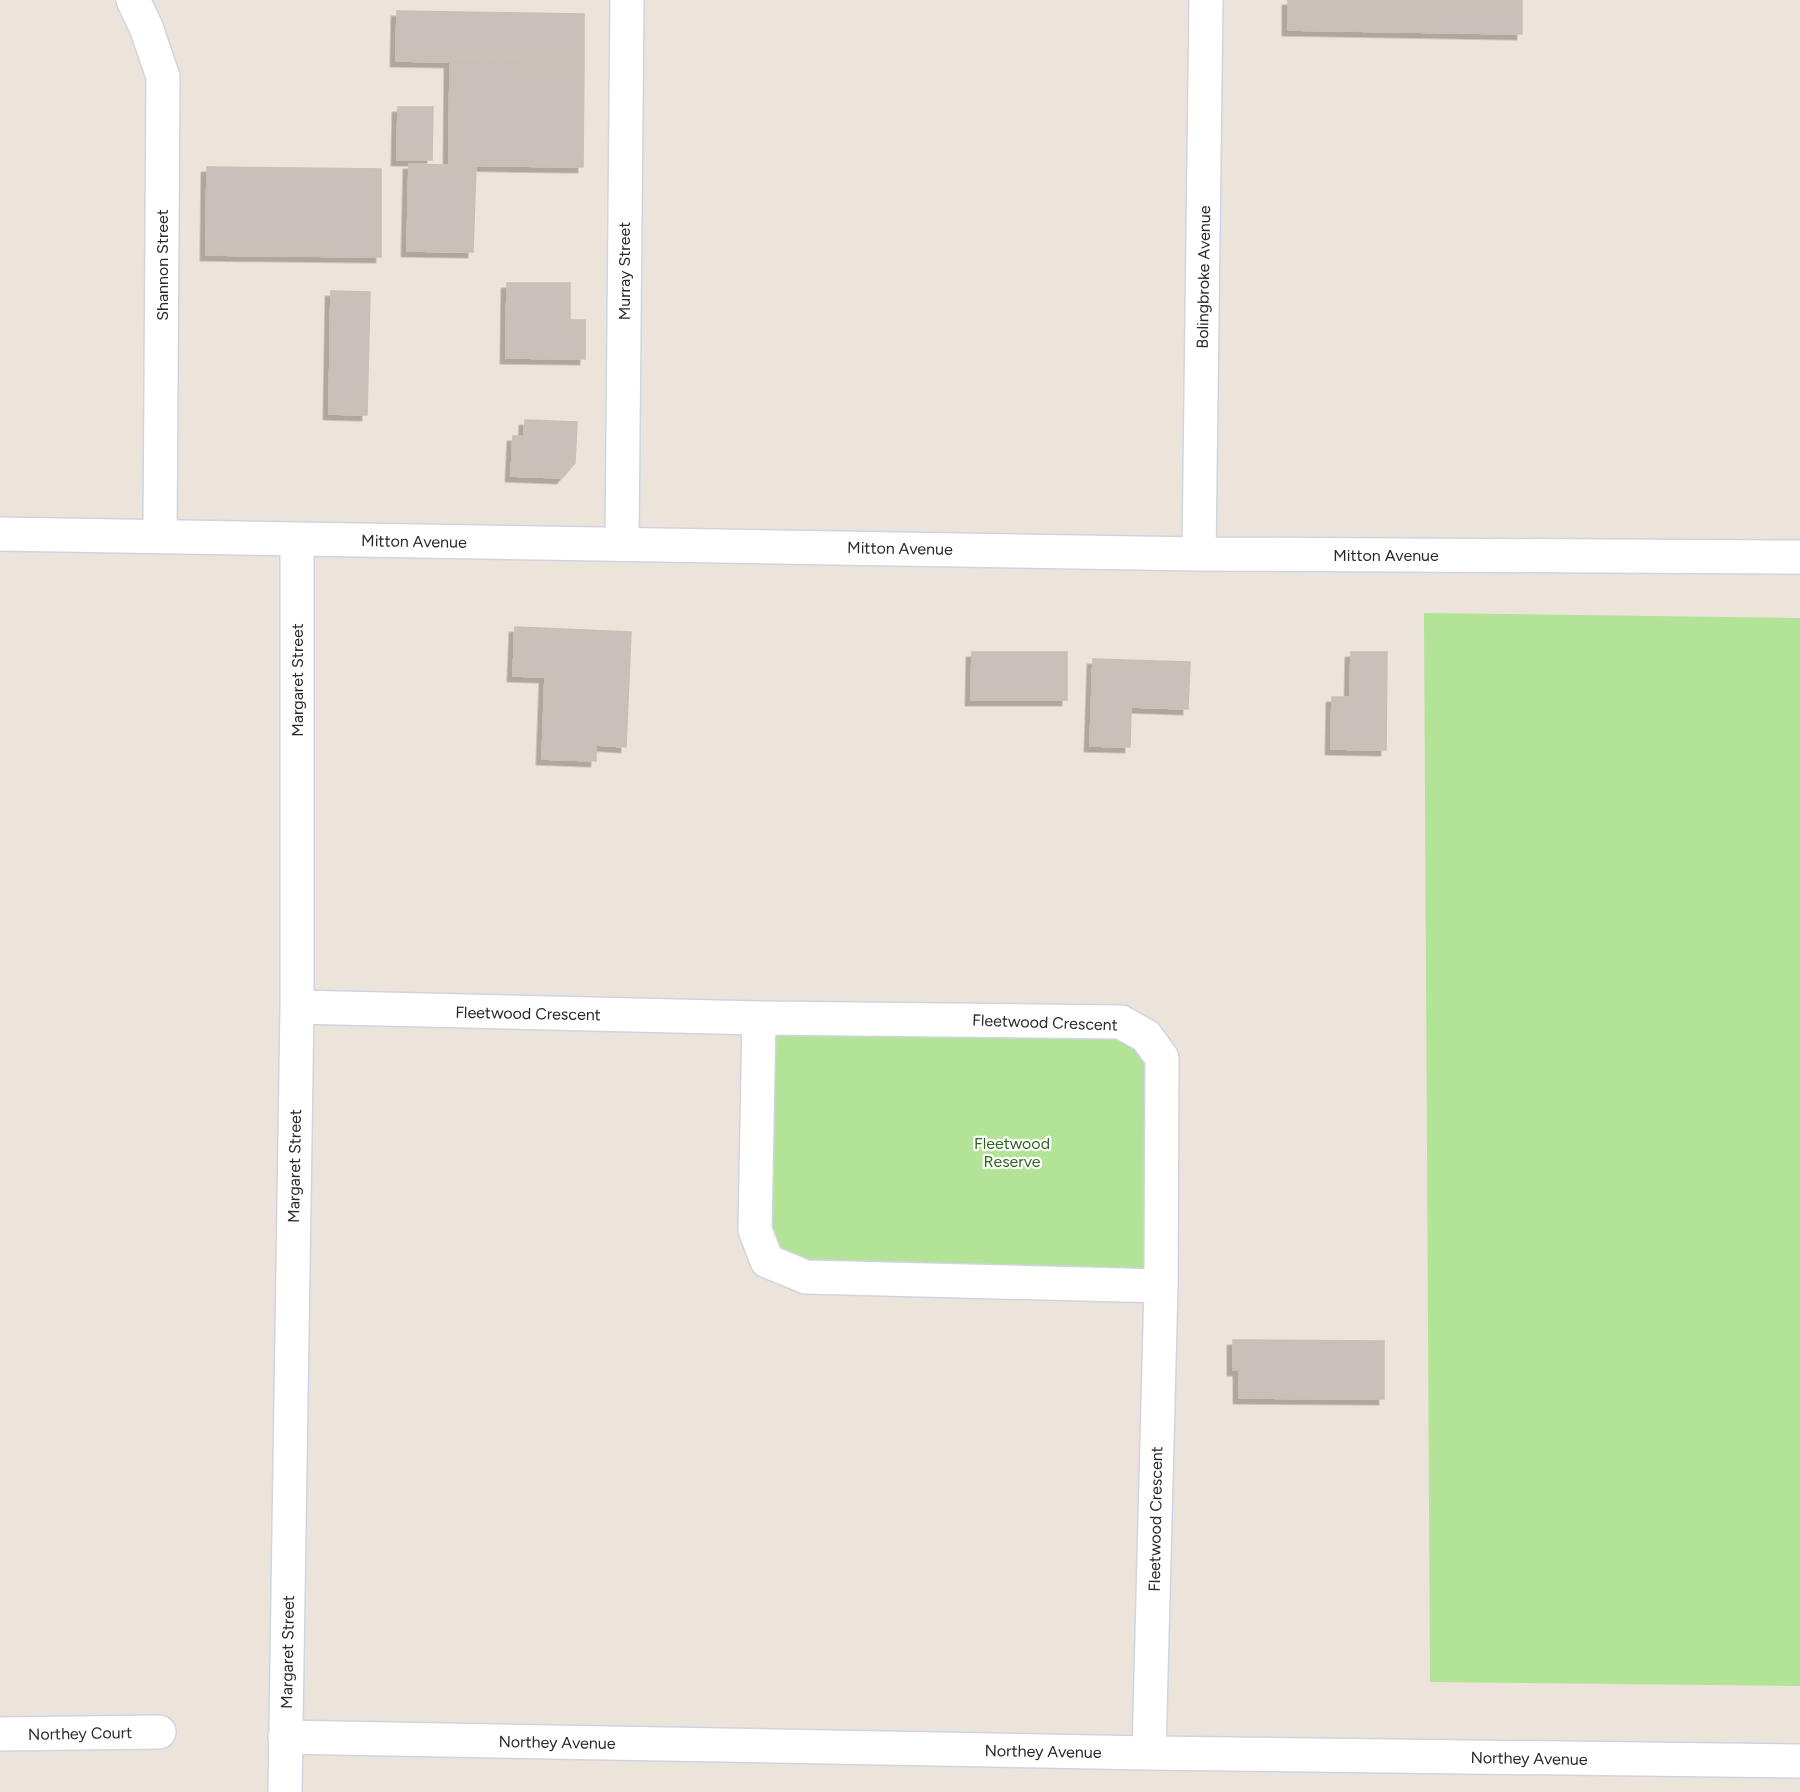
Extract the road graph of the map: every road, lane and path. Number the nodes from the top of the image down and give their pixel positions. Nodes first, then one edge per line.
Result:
1 (134, 0) edge
2 (627, 0) edge
3 (1206, 0) edge
4 (0, 534) edge
5 (160, 536) junction
6 (297, 540) junction
7 (622, 543) junction
8 (1199, 554) junction
9 (1800, 557) edge
10 (297, 1007) junction
11 (759, 1018) junction
12 (1161, 1286) junction
13 (159, 1732) dead end
14 (0, 1734) edge
15 (285, 1737) junction
16 (1149, 1753) junction
17 (1800, 1761) edge
18 (285, 1792) edge

1 - 5 street, Shannon Street
2 - 7 street, Murray Street
3 - 8 street, Bolingbroke Avenue
4 - 5 street, Mitton Avenue
5 - 6 street, Mitton Avenue
6 - 7 street, Mitton Avenue
6 - 10 street, Margaret Street
7 - 8 street, Mitton Avenue
8 - 9 street, Mitton Avenue
10 - 11 street, Fleetwood Crescent
10 - 15 street, Margaret Street
11 - 12 street
11 - 12 street, Fleetwood Crescent
12 - 16 street, Fleetwood Crescent
13 - 14 street, Northey Court
15 - 16 street, Northey Avenue
15 - 18 street, Margaret Street
16 - 17 street, Northey Avenue

